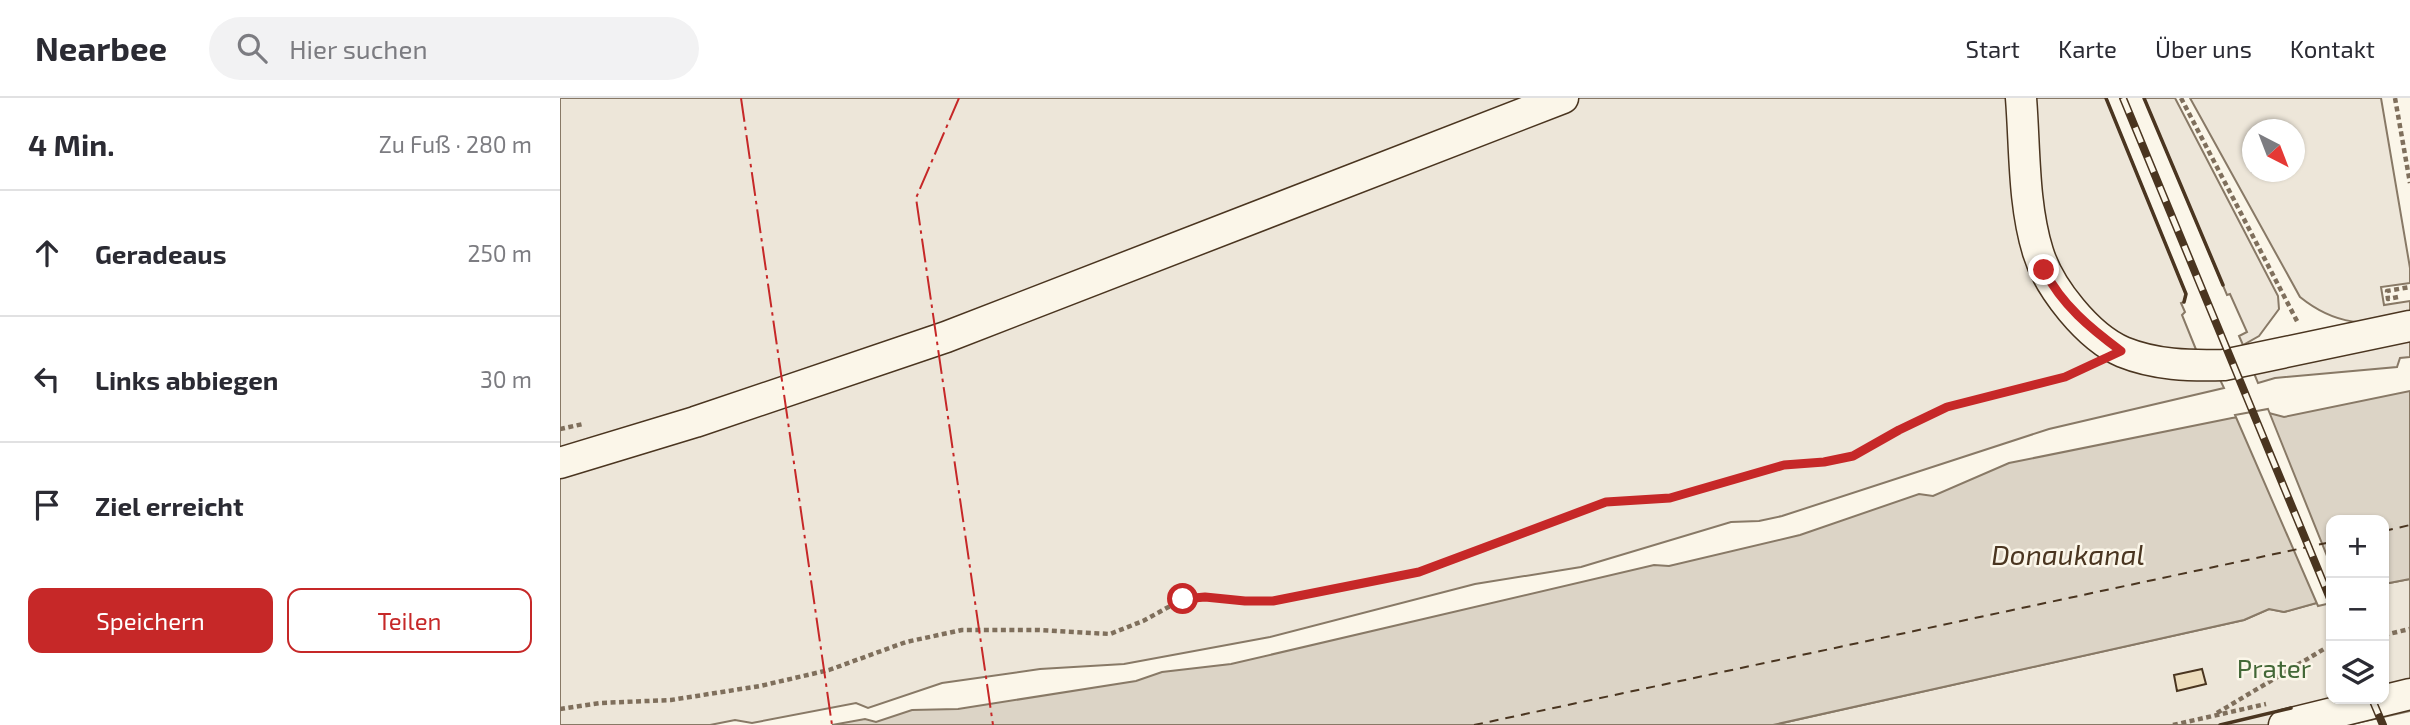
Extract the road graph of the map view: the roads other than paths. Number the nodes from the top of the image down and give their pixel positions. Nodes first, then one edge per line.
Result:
1 (1563, 98) edge
2 (2021, 98) edge
3 (2410, 326) edge
4 (560, 463) edge
5 (2410, 694) edge
6 (2281, 713) edge

1 - 4 lane
2 - 3 lane
5 - 6 lane

